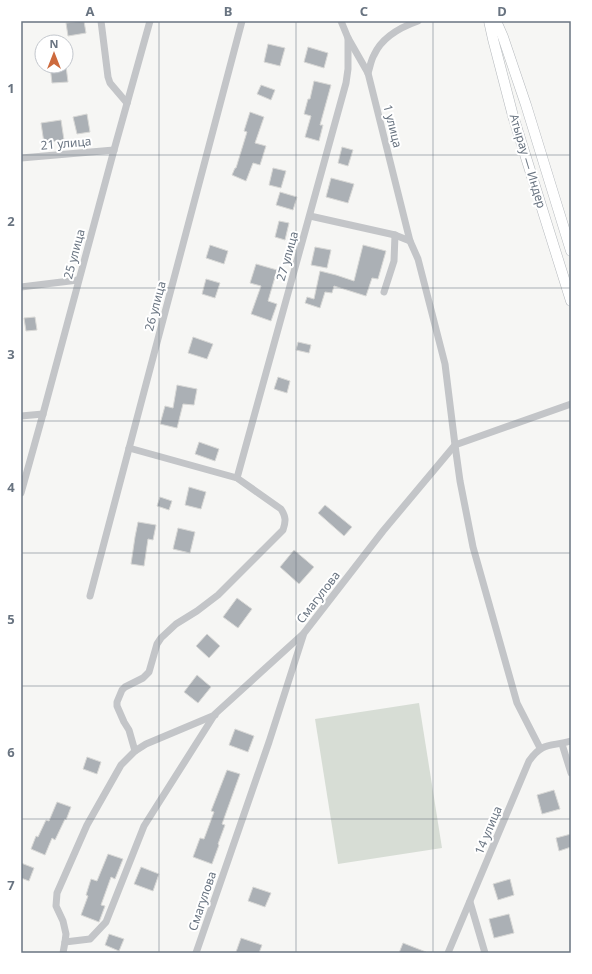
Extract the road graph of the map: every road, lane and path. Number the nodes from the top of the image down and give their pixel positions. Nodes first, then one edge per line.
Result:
1 (101, 21) edge
2 (150, 21) edge
3 (242, 21) edge
4 (341, 21) edge
5 (418, 21) edge
6 (489, 21) edge
7 (496, 21) edge
8 (348, 38) junction
9 (368, 73) junction
10 (127, 103) junction
11 (114, 150) junction
12 (21, 158) edge
13 (310, 216) junction
14 (395, 235) junction
15 (410, 241) junction
16 (571, 251) edge
17 (78, 280) junction
18 (21, 287) edge
19 (384, 292) dead end
20 (571, 301) edge
21 (571, 404) edge
22 (43, 414) junction
23 (21, 416) edge
24 (454, 445) junction
25 (129, 448) junction
26 (237, 478) junction
27 (21, 493) edge
28 (90, 596) dead end
29 (304, 633) junction
30 (215, 714) junction
31 (571, 741) edge
32 (562, 744) junction
33 (540, 748) junction
34 (135, 751) junction
35 (571, 773) edge
36 (470, 902) junction
37 (65, 942) junction
38 (63, 953) edge
39 (196, 953) edge
40 (448, 953) edge
41 (485, 953) edge

1 - 10 street
2 - 10 street, 25 улица
3 - 25 street, 26 улица
4 - 8 street, 1 улица
5 - 9 street
6 - 20 main road, Атырау — Индер
7 - 16 main road, Атырау — Индер
8 - 9 street, 1 улица
8 - 13 street, 27 улица
9 - 15 street, 1 улица
10 - 11 street, 25 улица
11 - 12 street, 21 улица
11 - 17 street, 25 улица
13 - 14 street
13 - 26 street, 27 улица
14 - 15 street
14 - 19 street
15 - 24 street, 1 улица
17 - 18 street
17 - 22 street, 25 улица
21 - 24 street
22 - 23 street
22 - 27 street, 25 улица
24 - 29 street, Смагулова
24 - 33 street, 1 улица
25 - 26 street
25 - 28 street, 26 улица
26 - 34 street
29 - 30 street
29 - 39 street, Смагулова
30 - 34 street
30 - 37 street
31 - 32 street
32 - 33 street
32 - 35 street
33 - 36 street, 14 улица
34 - 37 street
36 - 40 street, 14 улица
36 - 41 street
37 - 38 street

